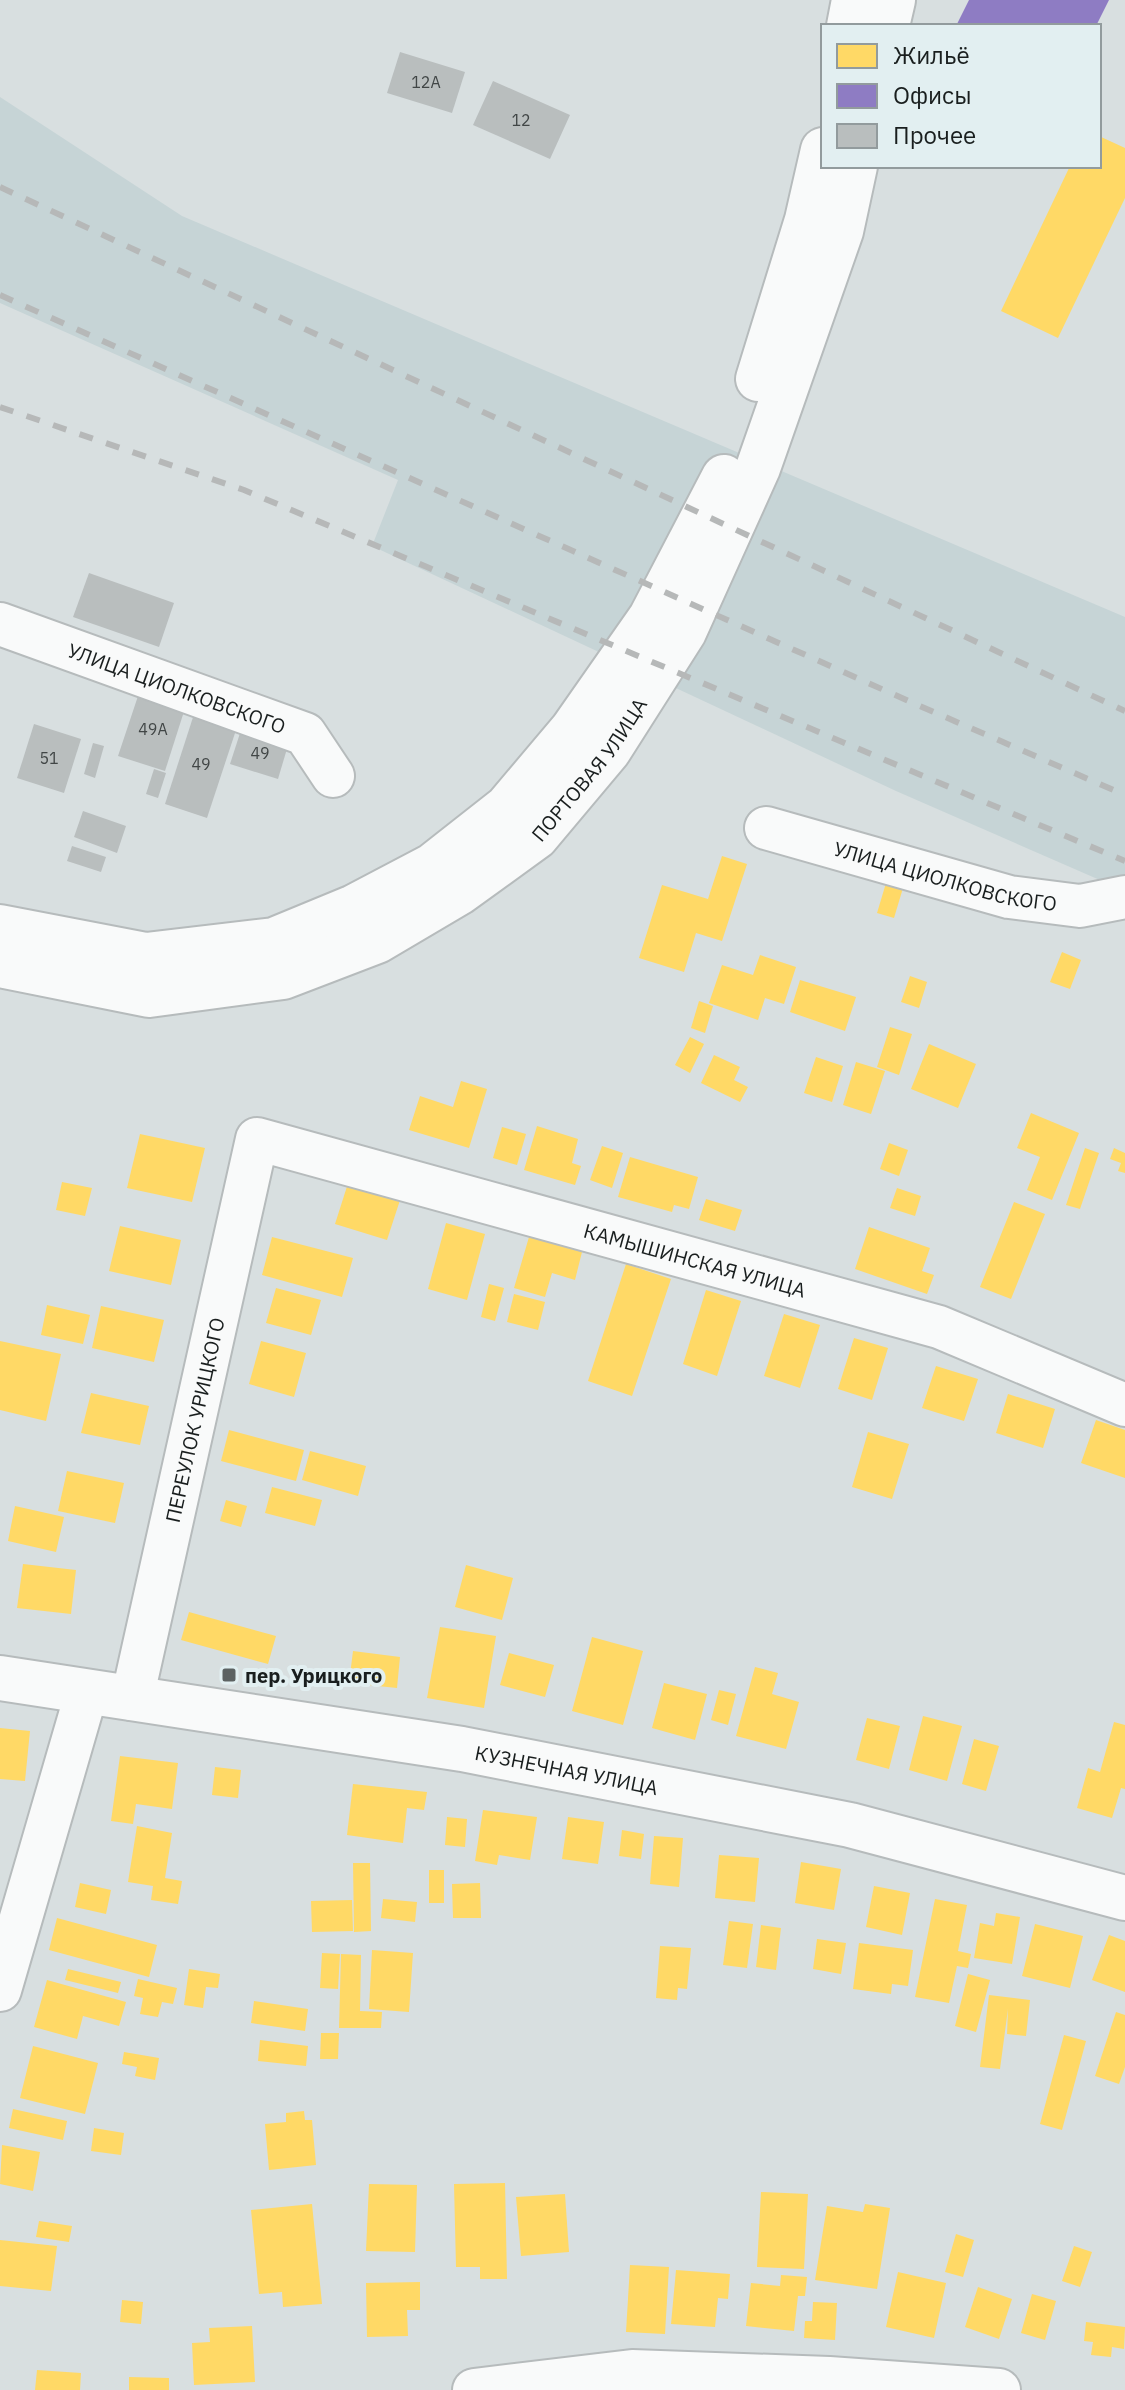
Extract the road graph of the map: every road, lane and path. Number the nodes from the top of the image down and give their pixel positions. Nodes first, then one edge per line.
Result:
1 (854, 0) edge
2 (893, 0) edge
3 (849, 24) edge
4 (887, 24) edge
5 (821, 159) edge
6 (855, 168) edge
7 (0, 624) edge
8 (333, 776) dead end
9 (766, 828) dead end
10 (1125, 897) edge
11 (0, 927) edge
12 (0, 965) edge
13 (257, 1139) joint
14 (1125, 1405) edge
15 (0, 1678) edge
16 (87, 1691) junction
17 (132, 1699) junction
18 (1125, 1898) edge
19 (0, 1990) edge
20 (635, 2380) edge
21 (474, 2390) edge
22 (999, 2390) edge

1 - 3 main road
2 - 4 main road
5 - 11 main road, ПОРТОВАЯ УЛИЦА
6 - 12 main road, ПОРТОВАЯ УЛИЦА
7 - 8 street, УЛИЦА ЦИОЛКОВСКОГО
9 - 10 street, УЛИЦА ЦИОЛКОВСКОГО
13 - 14 street, КАМЫШИНСКАЯ УЛИЦА
13 - 17 street, ПЕРЕУЛОК УРИЦКОГО
15 - 16 main road, КУЗНЕЧНАЯ УЛИЦА
16 - 17 main road, КУЗНЕЧНАЯ УЛИЦА
16 - 19 street
17 - 18 main road, КУЗНЕЧНАЯ УЛИЦА
20 - 21 street
20 - 22 street

